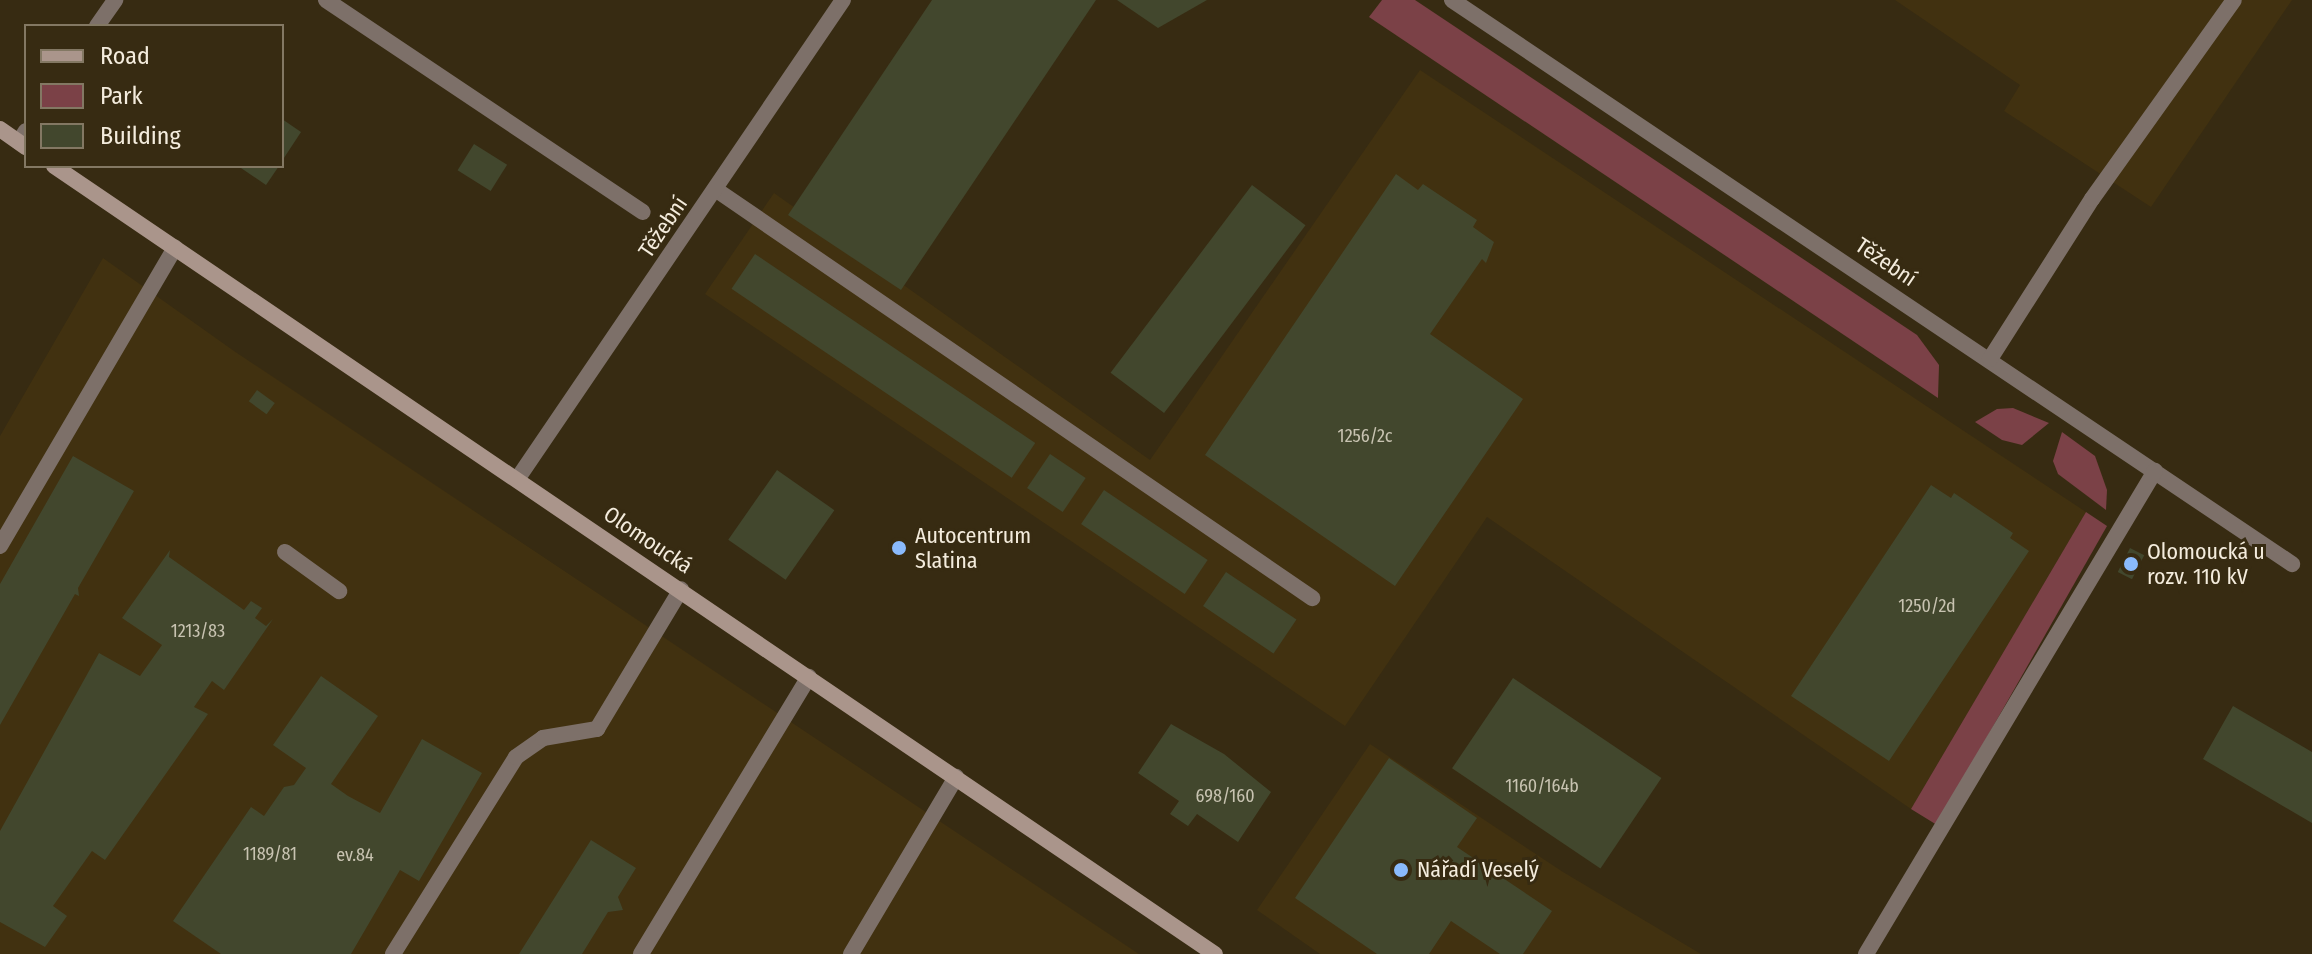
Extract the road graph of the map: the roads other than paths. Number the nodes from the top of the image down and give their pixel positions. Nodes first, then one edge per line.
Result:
1 (115, 0) edge
2 (326, 0) edge
3 (843, 0) edge
4 (1452, 0) edge
5 (2234, 0) edge
6 (98, 24) edge
7 (0, 129) edge
8 (24, 140) edge
9 (57, 168) edge
10 (715, 189) junction
11 (643, 212) dead end
12 (175, 248) junction
13 (1990, 359) junction
14 (2155, 471) junction
15 (518, 478) junction
16 (0, 546) edge
17 (285, 552) dead end
18 (2292, 564) dead end
19 (681, 589) junction
20 (339, 591) dead end
21 (1312, 598) dead end
22 (809, 677) junction
23 (956, 777) junction
24 (393, 954) edge
25 (641, 954) edge
26 (851, 954) edge
27 (1215, 954) edge
28 (1866, 954) edge

1 - 6 street
2 - 11 street
3 - 10 street, Těžební
4 - 13 street, Těžební
5 - 13 street
7 - 8 main road
9 - 12 main road, Olomoucká
10 - 15 street, Těžební
10 - 21 street
12 - 15 main road, Olomoucká
12 - 16 street
13 - 14 street, Těžební
14 - 18 street, Těžební
14 - 28 street
15 - 19 main road, Olomoucká
17 - 20 street
19 - 22 main road, Olomoucká
19 - 24 street
22 - 23 main road, Olomoucká
22 - 25 street
23 - 26 street
23 - 27 main road, Olomoucká

